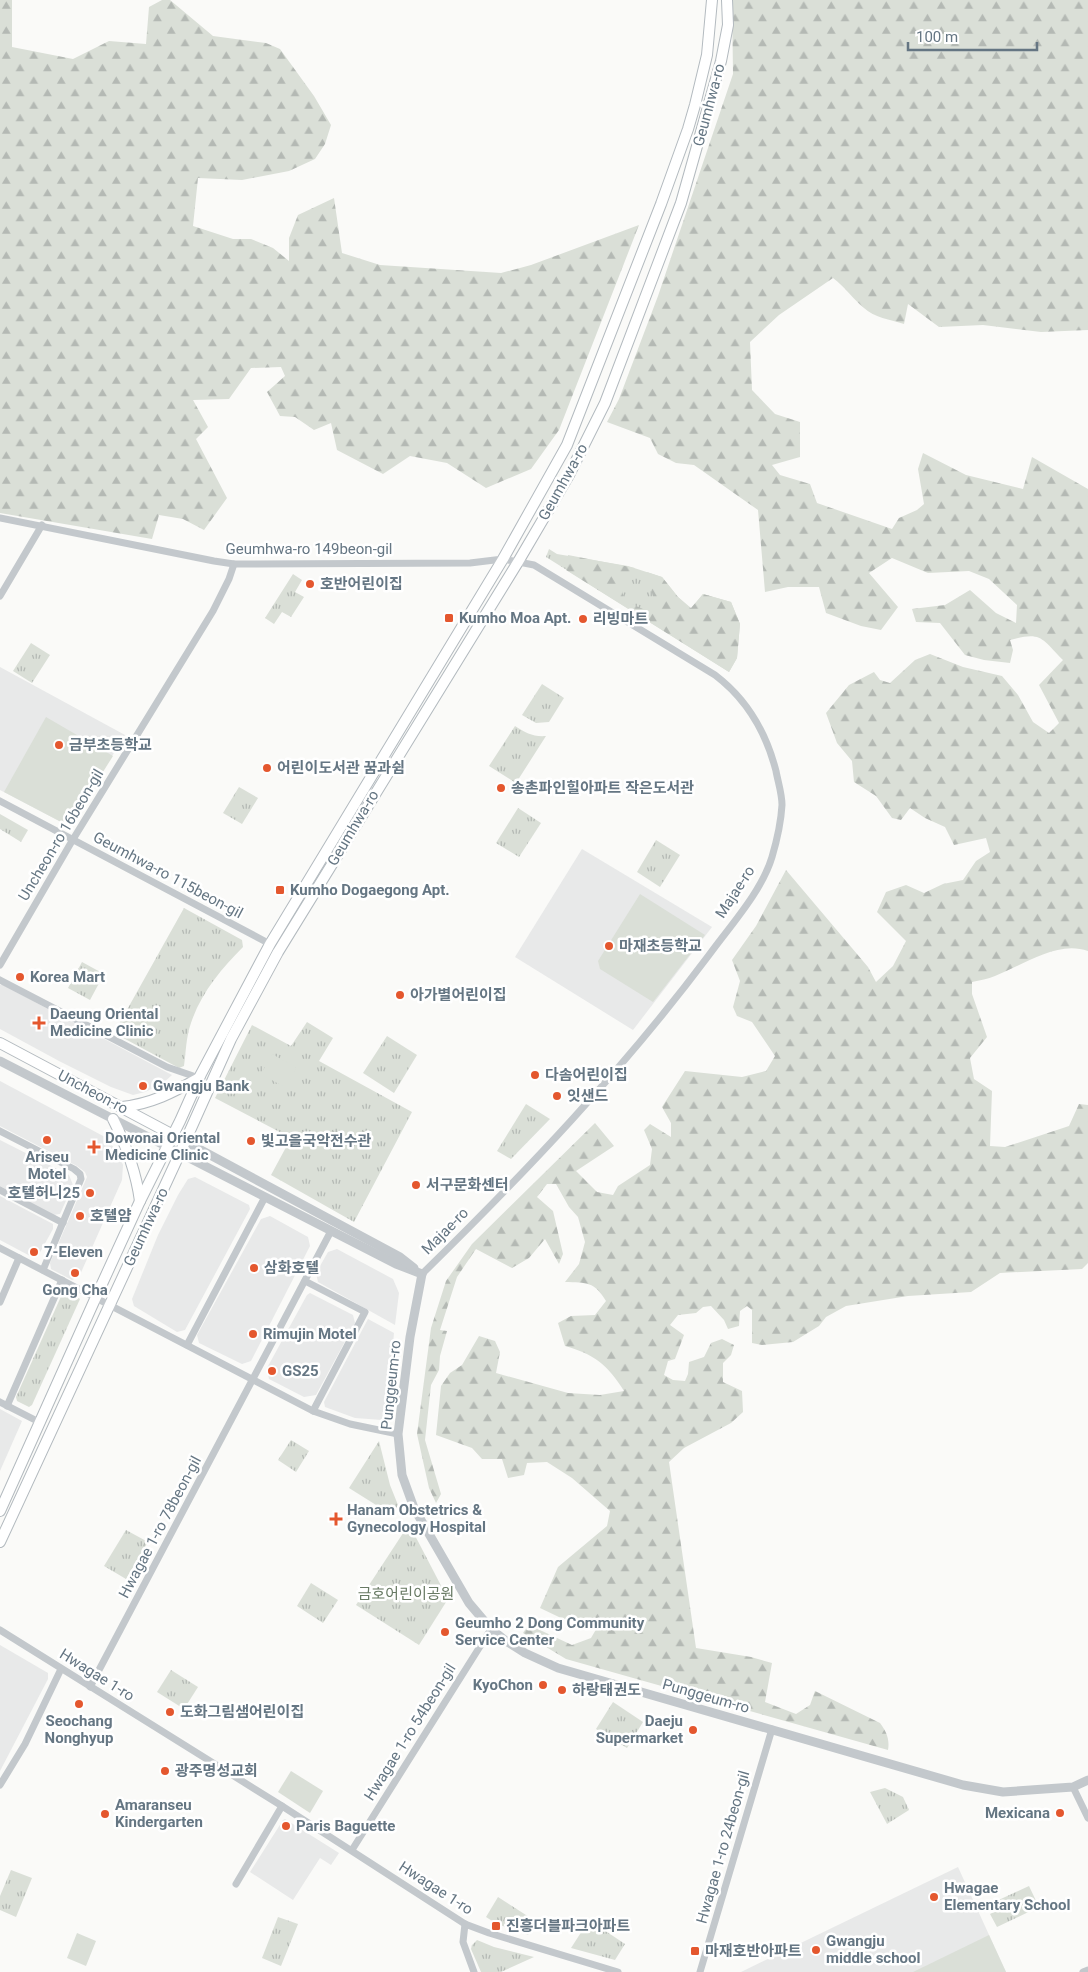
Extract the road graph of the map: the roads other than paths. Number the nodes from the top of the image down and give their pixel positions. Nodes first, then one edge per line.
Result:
1 (712, 0) edge
2 (727, 0) edge
3 (0, 518) edge
4 (42, 525) junction
5 (503, 559) junction
6 (518, 562) junction
7 (234, 564) junction
8 (0, 596) edge
9 (0, 802) edge
10 (72, 840) junction
11 (270, 944) junction
12 (0, 965) edge
13 (0, 980) edge
14 (0, 1043) edge
15 (0, 1061) edge
16 (199, 1078) junction
17 (122, 1107) junction
18 (113, 1118) junction
19 (0, 1131) edge
20 (173, 1135) junction
21 (185, 1141) junction
22 (167, 1147) junction
23 (180, 1153) junction
24 (0, 1190) edge
25 (266, 1197) junction
26 (140, 1201) junction
27 (63, 1223) junction
28 (331, 1231) junction
29 (0, 1248) edge
30 (19, 1258) junction
31 (43, 1270) junction
32 (422, 1274) junction
33 (62, 1280) junction
34 (305, 1281) junction
35 (96, 1297) junction
36 (0, 1302) edge
37 (110, 1304) junction
38 (187, 1345) junction
39 (253, 1379) junction
40 (4, 1404) edge
41 (313, 1411) junction
42 (41, 1423) junction
43 (398, 1434) junction
44 (0, 1511) edge
45 (0, 1542) edge
46 (491, 1629) junction
47 (0, 1630) edge
48 (61, 1669) junction
49 (90, 1687) junction
50 (772, 1730) junction
51 (1088, 1780) edge
52 (0, 1785) edge
53 (1073, 1787) junction
54 (282, 1806) junction
55 (1088, 1818) edge
56 (352, 1850) junction
57 (236, 1884) dead end
58 (465, 1924) junction
59 (1088, 1970) edge
60 (474, 1972) edge
61 (618, 1972) edge
62 (700, 1972) edge
63 (1084, 1972) edge

1 - 5 main road, Geumhwa-ro
2 - 6 main road, Geumhwa-ro
3 - 4 street, Geumhwa-ro 149beon-gil
4 - 7 street, Geumhwa-ro 149beon-gil
4 - 8 street
5 - 6 street, Majae-ro
5 - 7 street, Geumhwa-ro 149beon-gil
5 - 11 main road, Geumhwa-ro
6 - 21 main road, Geumhwa-ro
6 - 32 street, Majae-ro
7 - 10 street, Uncheon-ro 16beon-gil
9 - 10 street, Geumhwa-ro 115beon-gil
10 - 11 street, Geumhwa-ro 115beon-gil
10 - 12 street, Uncheon-ro 16beon-gil
11 - 16 main road, Geumhwa-ro
13 - 16 street
14 - 17 main road, Uncheon-ro
15 - 18 street, Uncheon-ro
16 - 17 main road
16 - 20 main road, Geumhwa-ro
17 - 20 main road, Uncheon-ro
18 - 22 street, Uncheon-ro
18 - 26 main road
19 - 27 street
20 - 21 street, Uncheon-ro
20 - 22 main road, Geumhwa-ro
21 - 23 main road, Geumhwa-ro
21 - 32 street
22 - 23 street, Uncheon-ro
22 - 26 main road, Geumhwa-ro
23 - 25 street
23 - 37 main road, Geumhwa-ro
24 - 27 street
25 - 28 street
25 - 38 street
26 - 35 main road, Geumhwa-ro
27 - 31 street
28 - 32 street
28 - 34 street, Hwagae 1-ro 78beon-gil
29 - 30 street
30 - 31 street
30 - 36 street
31 - 33 street
32 - 43 street, Punggeum-ro
33 - 35 street
33 - 40 street
34 - 39 street, Hwagae 1-ro 78beon-gil
34 - 41 street
35 - 37 street
35 - 42 main road, Geumhwa-ro
37 - 38 street
37 - 45 main road, Geumhwa-ro
38 - 39 street
39 - 41 street
39 - 49 street, Hwagae 1-ro 78beon-gil
40 - 42 street
41 - 43 street
42 - 44 main road, Geumhwa-ro
43 - 46 street, Punggeum-ro
46 - 50 street, Punggeum-ro
46 - 56 street, Hwagae 1-ro 54beon-gil
47 - 48 street, Hwagae 1-ro
48 - 49 street, Hwagae 1-ro
48 - 52 street
49 - 54 street, Hwagae 1-ro
50 - 53 street, Punggeum-ro
50 - 62 street, Hwagae 1-ro 24beon-gil
51 - 53 street, Punggeum-ro
53 - 55 street
54 - 56 street, Hwagae 1-ro
54 - 57 street
56 - 58 street, Hwagae 1-ro
58 - 60 street
58 - 61 street, Hwagae 1-ro
59 - 63 street

